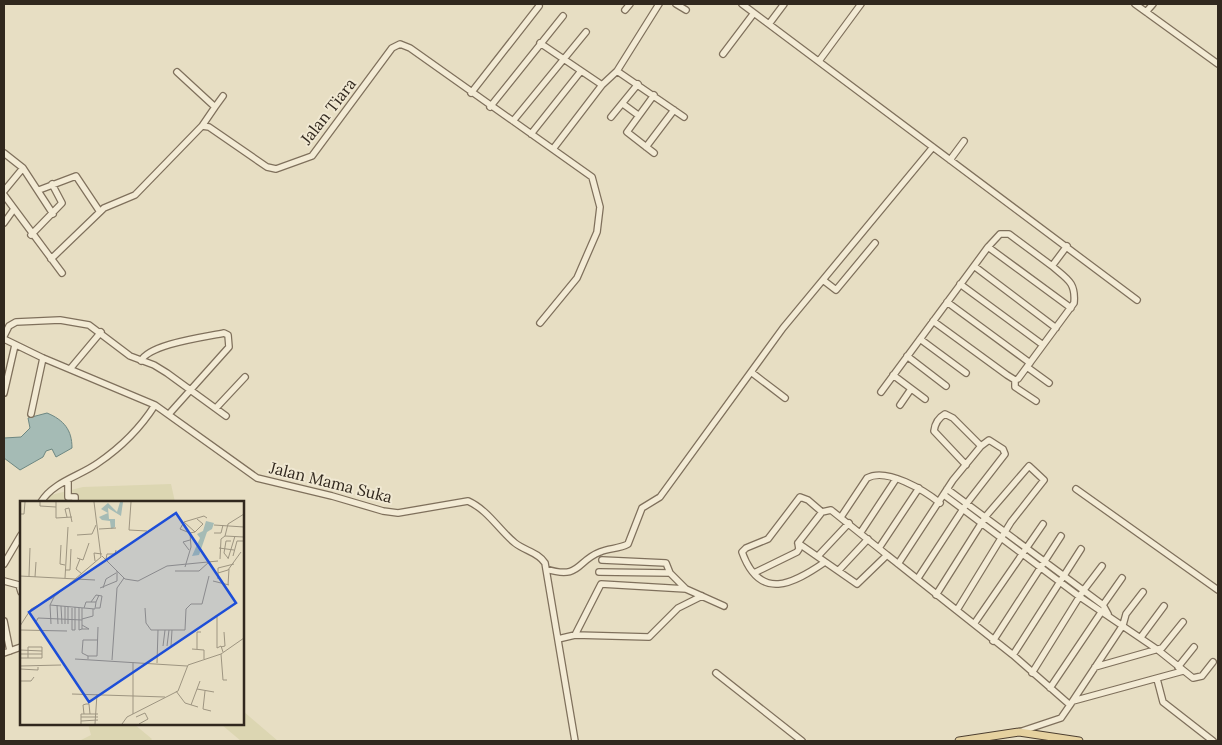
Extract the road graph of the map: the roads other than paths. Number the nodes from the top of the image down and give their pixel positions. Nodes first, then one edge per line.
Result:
1 (630, 4) edge
2 (659, 4) edge
3 (676, 4) edge
4 (742, 4) edge
5 (784, 4) edge
6 (861, 4) edge
7 (1135, 4) edge
8 (1153, 4) edge
9 (539, 6) dead end
10 (625, 10) dead end
11 (686, 10) dead end
12 (1146, 12) junction
13 (754, 13) junction
14 (563, 16) dead end
15 (769, 24) junction
16 (586, 32) dead end
17 (540, 44) junction
18 (723, 54) dead end
19 (562, 59) junction
20 (819, 61) junction
21 (1218, 64) edge
22 (581, 71) junction
23 (617, 71) junction
24 (177, 72) dead end
25 (638, 84) junction
26 (602, 85) junction
27 (471, 94) junction
28 (654, 95) junction
29 (223, 96) dead end
30 (623, 104) junction
31 (215, 107) junction
32 (490, 107) junction
33 (674, 110) junction
34 (638, 115) junction
35 (611, 117) dead end
36 (684, 117) dead end
37 (513, 121) junction
38 (202, 126) junction
39 (531, 134) junction
40 (964, 141) dead end
41 (646, 147) junction
42 (932, 147) junction
43 (553, 149) junction
44 (4, 153) edge
45 (654, 153) dead end
46 (950, 160) junction
47 (23, 168) junction
48 (52, 184) junction
49 (39, 190) junction
50 (4, 191) edge
51 (4, 195) edge
52 (14, 209) junction
53 (100, 212) junction
54 (53, 214) junction
55 (5, 220) edge
56 (31, 234) junction
57 (875, 243) dead end
58 (1067, 246) junction
59 (988, 247) junction
60 (54, 257) junction
61 (974, 266) junction
62 (1052, 266) junction
63 (62, 274) dead end
64 (824, 280) junction
65 (960, 284) junction
66 (1136, 300) dead end
67 (947, 302) junction
68 (1071, 308) junction
69 (933, 321) junction
70 (540, 323) dead end
71 (1056, 328) junction
72 (102, 332) junction
73 (4, 337) edge
74 (920, 339) junction
75 (15, 345) junction
76 (1043, 345) junction
77 (907, 356) junction
78 (43, 358) junction
79 (141, 361) junction
80 (1028, 365) junction
81 (70, 369) junction
82 (750, 372) junction
83 (966, 373) dead end
84 (893, 375) junction
85 (245, 377) dead end
86 (1015, 380) junction
87 (1049, 383) dead end
88 (946, 386) dead end
89 (4, 388) edge
90 (190, 388) junction
91 (911, 388) junction
92 (881, 392) dead end
93 (785, 398) dead end
94 (925, 399) dead end
95 (1036, 402) dead end
96 (155, 405) junction
97 (900, 405) dead end
98 (216, 408) junction
99 (31, 414) dead end
100 (169, 414) junction
101 (226, 416) dead end
102 (982, 446) junction
103 (966, 465) junction
104 (896, 479) junction
105 (68, 480) junction
106 (919, 488) junction
107 (1076, 489) dead end
108 (946, 492) junction
109 (42, 501) edge
110 (75, 501) edge
111 (940, 503) junction
112 (965, 506) junction
113 (822, 512) junction
114 (986, 516) junction
115 (840, 517) junction
116 (849, 523) junction
117 (982, 523) junction
118 (1043, 524) dead end
119 (861, 532) junction
120 (1005, 532) junction
121 (1061, 536) dead end
122 (20, 537) edge
123 (1002, 538) junction
124 (868, 539) junction
125 (798, 543) junction
126 (879, 548) junction
127 (1023, 549) junction
128 (1081, 549) dead end
129 (887, 555) junction
130 (818, 556) junction
131 (602, 560) dead end
132 (825, 562) junction
133 (4, 564) edge
134 (898, 564) junction
135 (1043, 564) junction
136 (1102, 566) dead end
137 (546, 569) junction
138 (839, 570) junction
139 (599, 572) dead end
140 (670, 573) junction
141 (754, 573) junction
142 (918, 578) junction
143 (1122, 578) dead end
144 (1062, 579) junction
145 (4, 581) edge
146 (20, 587) edge
147 (686, 589) junction
148 (1218, 590) edge
149 (1143, 592) dead end
150 (1082, 594) junction
151 (936, 595) junction
152 (702, 596) junction
153 (724, 606) dead end
154 (1164, 606) dead end
155 (1103, 608) junction
156 (957, 610) junction
157 (4, 621) edge
158 (1183, 622) dead end
159 (974, 624) junction
160 (1123, 624) junction
161 (574, 635) junction
162 (1140, 637) junction
163 (558, 639) junction
164 (993, 640) junction
165 (20, 647) edge
166 (1194, 647) dead end
167 (1158, 650) junction
168 (7, 652) edge
169 (1013, 655) junction
170 (1213, 662) dead end
171 (1095, 667) junction
172 (1180, 669) junction
173 (716, 673) dead end
174 (1032, 673) junction
175 (1157, 679) junction
176 (1050, 688) junction
177 (1072, 703) junction
178 (1019, 732) junction
179 (575, 741) edge
180 (802, 741) edge
181 (959, 741) edge
182 (1079, 741) edge
183 (1213, 741) edge

1 - 10 street
2 - 23 street
3 - 11 street
4 - 13 street
5 - 15 street
6 - 20 street
7 - 12 street
8 - 12 street
9 - 27 street
12 - 21 street
13 - 15 street
13 - 18 street
14 - 17 street
15 - 20 street
16 - 19 street
17 - 19 street
17 - 32 street
19 - 22 street
19 - 37 street
20 - 42 street
22 - 26 street
22 - 39 street
23 - 25 street
23 - 26 street
24 - 31 street
25 - 28 street
25 - 30 street
26 - 43 street
27 - 32 street
27 - 38 street, Jalan Tiara
28 - 33 street
28 - 34 street
29 - 31 street
30 - 34 street
30 - 35 street
31 - 38 street
32 - 37 street
33 - 36 street
33 - 41 street
34 - 41 street
37 - 39 street
38 - 53 street
39 - 43 street
40 - 46 street
41 - 45 street
42 - 46 street
42 - 64 street
43 - 70 street
44 - 47 street
46 - 58 street
47 - 49 street
47 - 50 street
48 - 49 street
48 - 53 street
48 - 54 street
49 - 54 street
51 - 52 street
52 - 55 street
52 - 56 street
53 - 60 street
54 - 56 street
56 - 60 street
57 - 64 street
58 - 62 street
58 - 66 street
59 - 61 street
59 - 62 street
59 - 68 street
60 - 63 street
61 - 65 street
61 - 71 street
62 - 68 street
64 - 82 street
65 - 67 street
65 - 76 street
67 - 69 street
67 - 80 street
68 - 71 street
69 - 74 street
69 - 86 street
71 - 76 street
72 - 73 street
72 - 79 street
72 - 81 street
73 - 75 street, Jalan Mama Suka
74 - 77 street
74 - 83 street
75 - 78 street, Jalan Mama Suka
75 - 89 street
76 - 80 street
77 - 84 street
77 - 88 street
78 - 81 street, Jalan Mama Suka
78 - 99 street
79 - 90 street
79 - 90 street
80 - 86 street
80 - 87 street
81 - 96 street, Jalan Mama Suka
82 - 93 street
82 - 137 street
84 - 91 street
84 - 92 street
85 - 98 street
86 - 95 street
90 - 98 street
90 - 100 street
91 - 94 street
91 - 97 street
96 - 100 street, Jalan Mama Suka
96 - 105 street
98 - 101 street
100 - 137 street, Jalan Mama Suka
102 - 103 street
102 - 103 street
102 - 112 street
103 - 108 street
104 - 106 street
104 - 115 street
104 - 119 street
105 - 109 street
105 - 110 street
106 - 111 street
106 - 126 street
107 - 148 street
108 - 111 street
108 - 112 street
111 - 134 street
112 - 114 street
112 - 117 street
112 - 142 street
113 - 115 street
113 - 125 street
113 - 141 street
114 - 117 street
114 - 120 street
114 - 120 street
115 - 116 street
116 - 119 street
116 - 130 street
117 - 123 street
117 - 151 street
118 - 127 street
119 - 124 street
120 - 123 street
120 - 127 street
121 - 135 street
122 - 133 street
123 - 127 street
123 - 156 street
124 - 126 street
124 - 138 street
125 - 130 street
125 - 141 street
126 - 129 street
127 - 135 street
127 - 159 street
128 - 144 street
129 - 134 street
129 - 138 street
130 - 132 street
131 - 140 street
132 - 138 street
132 - 141 street
134 - 142 street
135 - 144 street
135 - 164 street
136 - 150 street
137 - 163 street
139 - 140 street
140 - 147 street
142 - 151 street
143 - 155 street
144 - 150 street
144 - 169 street
145 - 146 street
147 - 152 street
147 - 161 street
149 - 160 street
150 - 155 street
150 - 174 street
151 - 156 street
152 - 153 street
152 - 161 street
154 - 162 street
155 - 160 street
155 - 176 street
156 - 159 street
157 - 168 street
158 - 167 street
159 - 164 street
160 - 162 street
160 - 171 street
161 - 163 street
162 - 167 street
163 - 179 street
164 - 169 street
165 - 168 street
166 - 172 street
167 - 171 street
167 - 172 street
169 - 174 street
170 - 172 street
171 - 177 street
172 - 175 street
173 - 180 street
174 - 176 street
175 - 177 street
175 - 183 street
176 - 177 street
177 - 178 street
178 - 181 main road
178 - 182 main road

